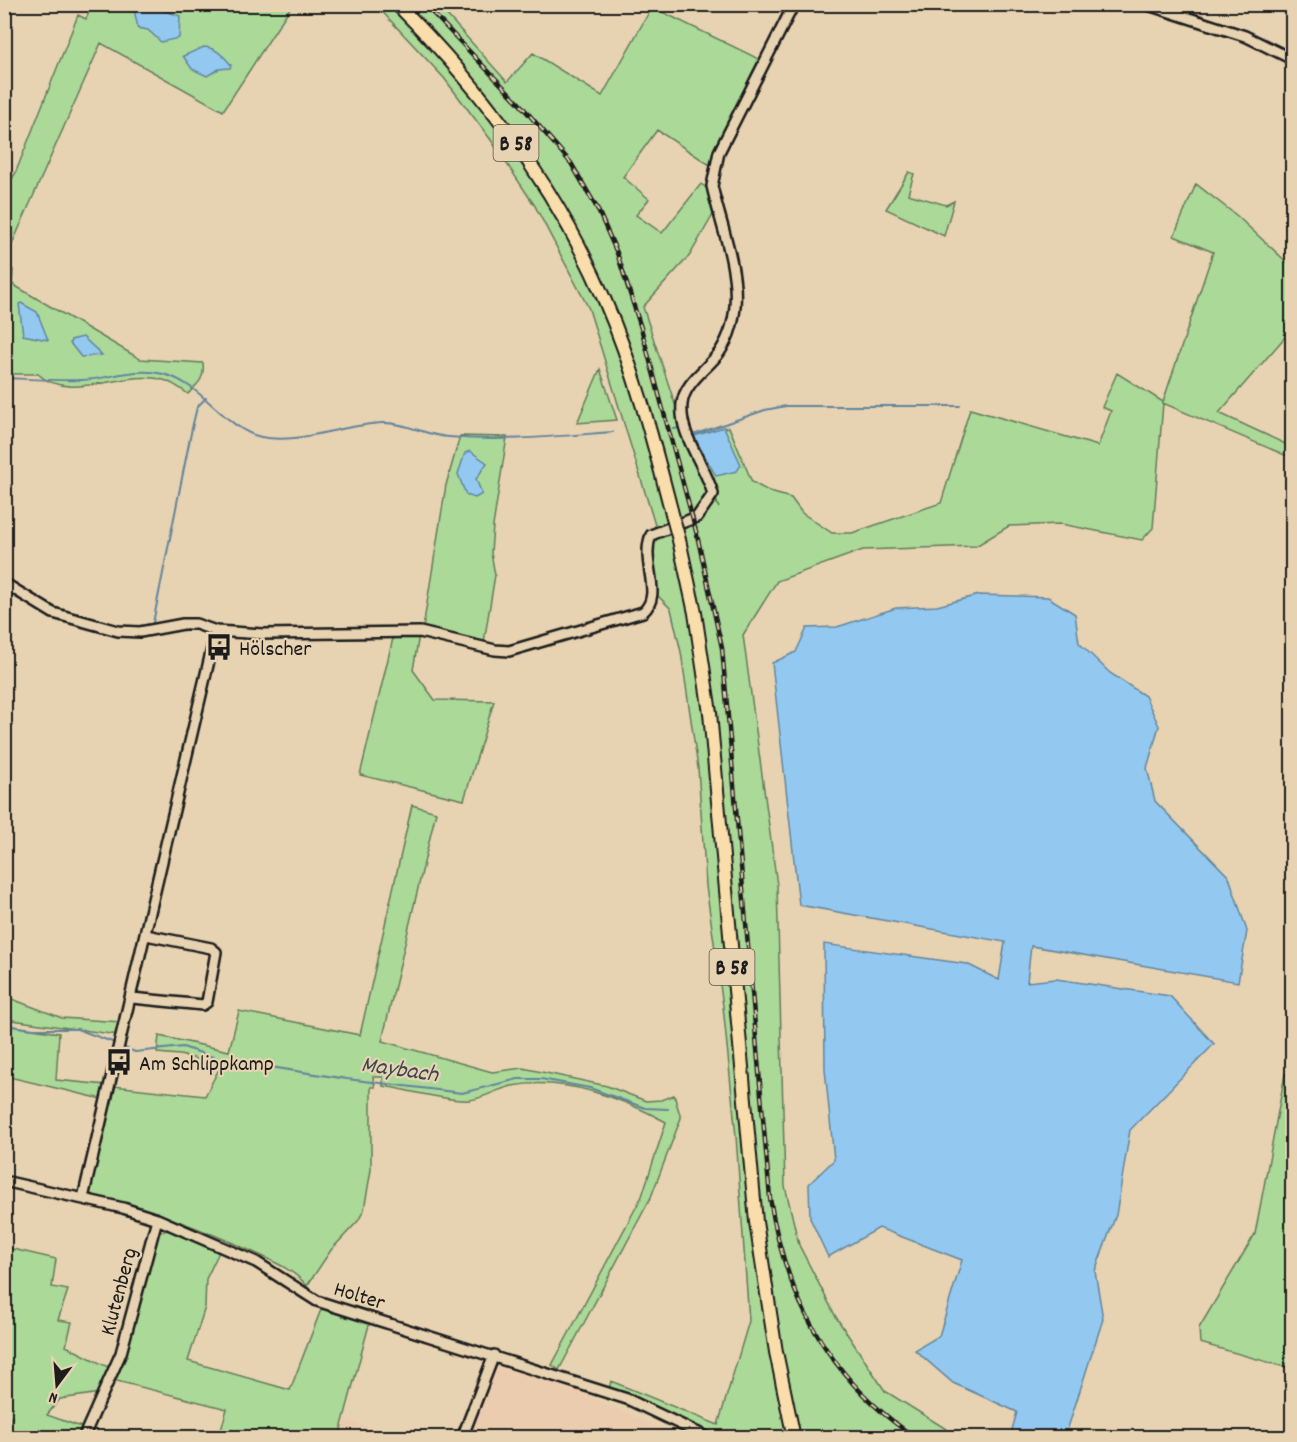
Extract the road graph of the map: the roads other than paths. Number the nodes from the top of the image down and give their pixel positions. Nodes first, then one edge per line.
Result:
1 (397, 4) edge
2 (794, 4) edge
3 (1145, 4) edge
4 (1293, 59) edge
5 (4, 583) edge
6 (216, 631) junction
7 (146, 935) junction
8 (132, 998) junction
9 (4, 1181) edge
10 (82, 1198) junction
11 (157, 1219) junction
12 (494, 1355) junction
13 (793, 1436) edge
14 (83, 1437) edge
15 (462, 1437) edge
16 (709, 1437) edge

1 - 13 main road, B 58, bridge
2 - 6 street
3 - 4 street
5 - 6 street
6 - 7 street
7 - 8 street
7 - 8 street
8 - 10 street
9 - 10 street, Holter
10 - 11 street, Holter
11 - 12 street, Holter
11 - 14 street, Klutenberg
12 - 15 street
12 - 16 street, Holter

